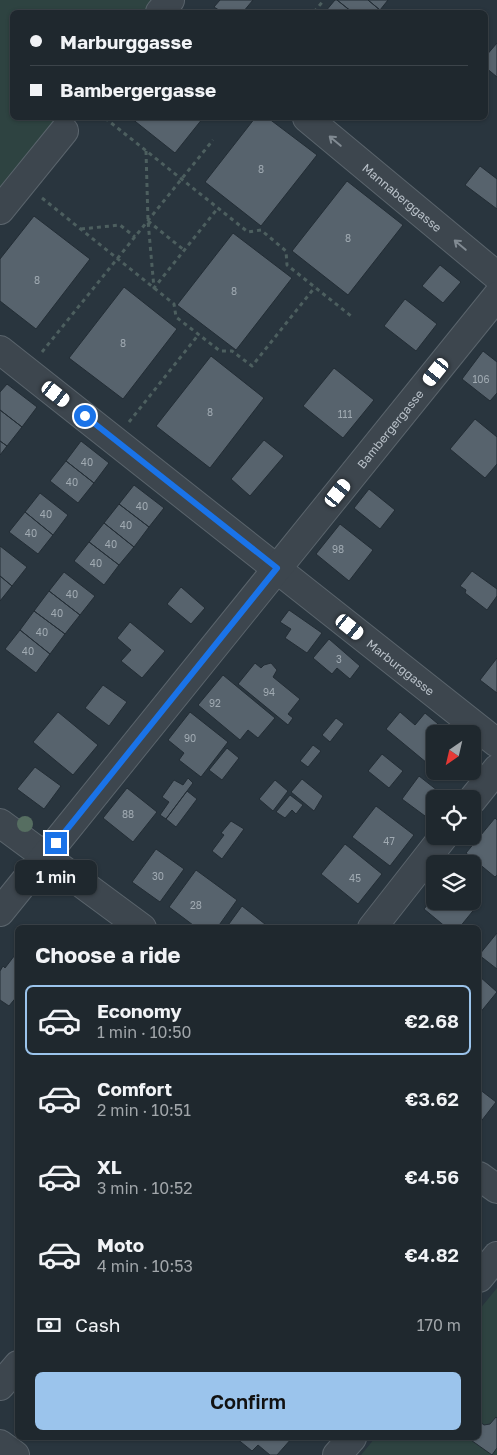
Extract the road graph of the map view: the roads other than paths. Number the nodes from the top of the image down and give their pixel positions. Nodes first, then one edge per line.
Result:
1 (309, 120) edge
2 (64, 132) dead end
3 (0, 210) edge
4 (497, 276) edge
5 (497, 296) edge
6 (0, 350) edge
7 (277, 568) junction
8 (497, 743) edge
9 (497, 769) edge
10 (480, 790) edge
11 (0, 823) edge
12 (437, 845) edge
13 (45, 856) junction
14 (0, 912) edge
15 (138, 925) edge
16 (374, 925) edge
17 (481, 1177) edge
18 (497, 1189) edge
19 (497, 1256) edge
20 (481, 1276) edge
21 (15, 1368) edge
22 (0, 1386) edge
23 (350, 1440) edge
24 (0, 1444) edge
25 (14, 1455) edge
26 (337, 1455) edge

4 -> 1 street, Mannaberggasse
2 - 3 street
5 - 7 street, Bambergergasse
6 - 7 street, Marburggasse
7 - 8 street, Marburggasse
7 - 13 street, Bambergergasse
9 - 10 street
11 - 13 street
12 - 16 street
13 - 14 street, Bambergergasse
13 - 15 street
17 - 18 street
19 - 20 street
21 - 22 street
23 - 26 street
24 - 25 street

